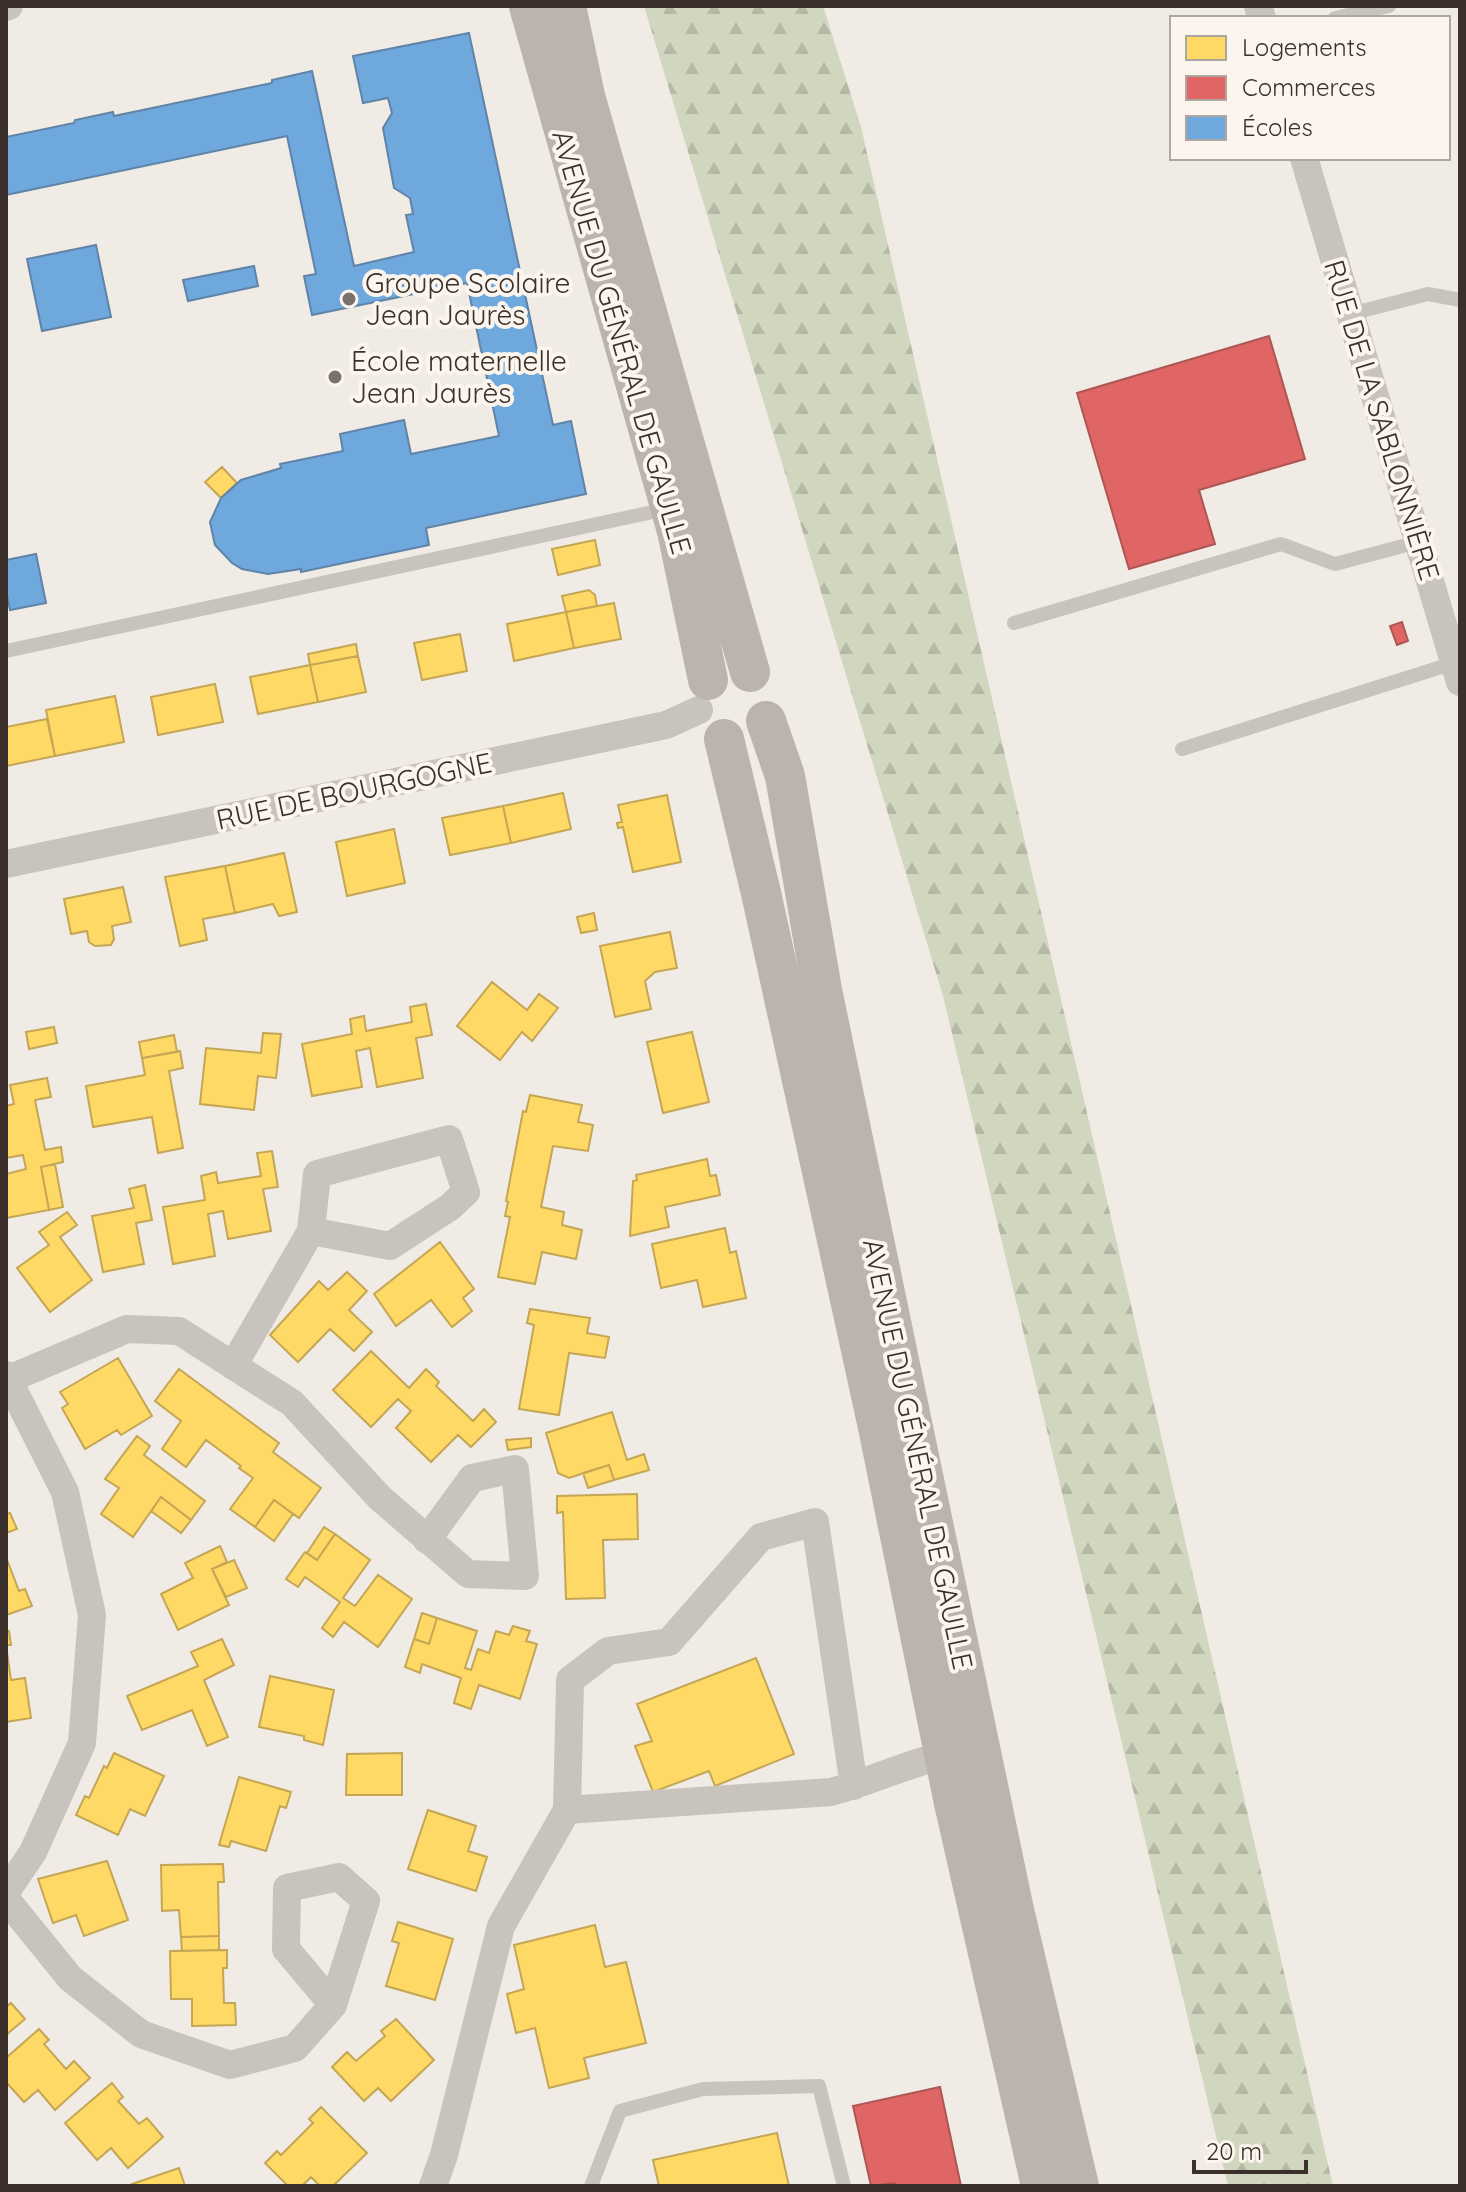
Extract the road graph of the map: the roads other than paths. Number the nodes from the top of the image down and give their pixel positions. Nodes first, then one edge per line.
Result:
1 (529, 6) edge
2 (566, 6) edge
3 (1389, 6) edge
4 (1344, 16) edge
5 (1305, 160) edge
6 (1460, 300) edge
7 (1350, 314) junction
8 (671, 508) junction
9 (1418, 542) junction
10 (1014, 623) dead end
11 (6, 651) edge
12 (750, 672) junction
13 (1457, 673) edge
14 (711, 710) junction
15 (766, 721) junction
16 (1182, 749) dead end
17 (6, 864) edge
18 (311, 1231) junction
19 (233, 1366) junction
20 (7, 1377) edge
21 (427, 1540) dead end
22 (945, 1755) junction
23 (854, 1786) junction
24 (567, 1810) junction
25 (6, 1892) edge
26 (6, 1899) edge
27 (333, 2005) dead end
28 (1034, 2174) edge
29 (433, 2186) edge
30 (591, 2186) edge
31 (844, 2186) edge
32 (1079, 2186) edge

1 - 8 main road, AVENUE DU GÉNÉRAL DE GAULLE
2 - 12 main road, AVENUE DU GÉNÉRAL DE GAULLE
3 - 4 lane
5 - 7 street, RUE DE LA SABLONNIÈRE
6 - 7 lane
7 - 9 street, RUE DE LA SABLONNIÈRE
8 - 11 lane
8 - 14 main road, AVENUE DU GÉNÉRAL DE GAULLE
9 - 10 lane
9 - 13 street, RUE DE LA SABLONNIÈRE
12 - 14 main road
12 - 15 main road
13 - 16 lane
14 - 15 main road
14 - 17 street, RUE DE BOURGOGNE
14 - 22 main road, AVENUE DU GÉNÉRAL DE GAULLE
15 - 32 main road, AVENUE DU GÉNÉRAL DE GAULLE
18 - 18 street
18 - 19 street
19 - 20 street
19 - 21 street
20 - 25 street
22 - 23 street
22 - 28 main road, AVENUE DU GÉNÉRAL DE GAULLE
23 - 24 street
23 - 24 street
24 - 29 street
26 - 27 street
30 - 31 lane

